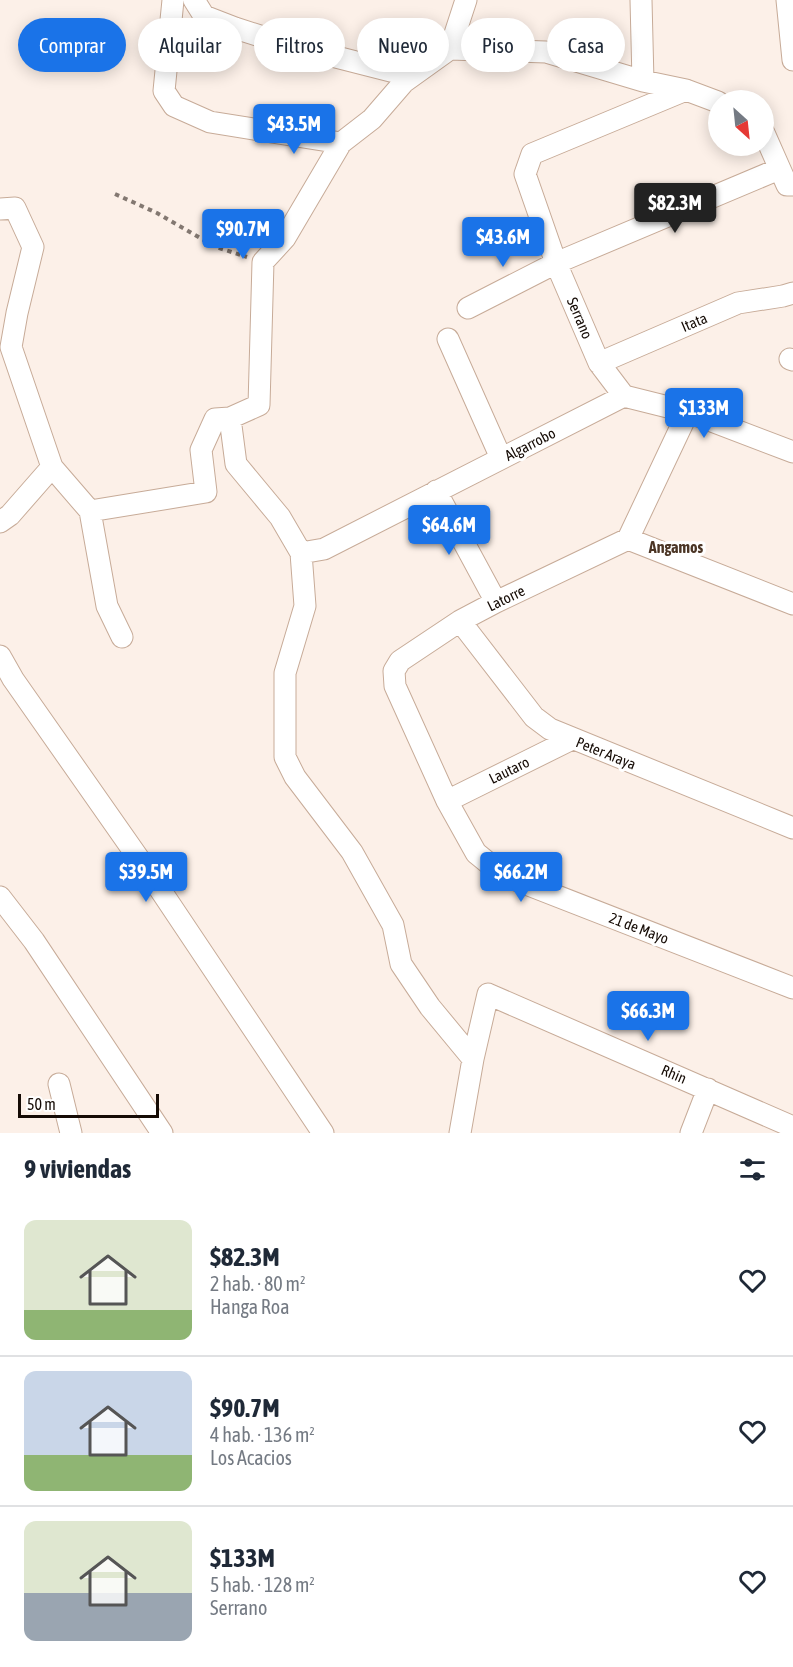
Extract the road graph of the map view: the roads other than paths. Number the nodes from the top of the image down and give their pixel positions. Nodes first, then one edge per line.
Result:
1 (173, 0) edge
2 (194, 0) edge
3 (466, 0) edge
4 (641, 0) edge
5 (787, 0) edge
6 (450, 49) junction
7 (793, 60) edge
8 (643, 81) junction
9 (686, 90) junction
10 (708, 98) edge
11 (341, 143) junction
12 (774, 156) edge
13 (779, 169) junction
14 (793, 185) edge
15 (0, 209) edge
16 (556, 263) junction
17 (793, 293) edge
18 (468, 308) dead end
19 (448, 339) dead end
20 (599, 363) junction
21 (624, 396) junction
22 (688, 412) junction
23 (230, 418) junction
24 (793, 452) edge
25 (501, 458) junction
26 (51, 467) junction
27 (436, 491) junction
28 (90, 511) junction
29 (0, 522) edge
30 (628, 539) junction
31 (301, 553) junction
32 (496, 602) junction
33 (793, 604) edge
34 (460, 621) junction
35 (122, 636) dead end
36 (0, 656) edge
37 (394, 671) joint
38 (6, 682) edge
39 (572, 739) junction
40 (447, 801) junction
41 (793, 828) edge
42 (0, 897) edge
43 (793, 988) edge
44 (473, 1059) junction
45 (59, 1084) dead end
46 (708, 1089) junction
47 (793, 1126) edge
48 (71, 1133) edge
49 (162, 1133) edge
50 (323, 1133) edge
51 (460, 1133) edge
52 (691, 1133) edge

1 - 11 street
2 - 6 street
3 - 6 street
4 - 8 street
5 - 7 street
6 - 8 street
6 - 11 street
8 - 9 street
9 - 10 street
9 - 16 street, Serrano
11 - 23 street
12 - 13 street
13 - 14 street
13 - 16 street
15 - 26 street
16 - 18 street
16 - 20 street, Serrano
17 - 20 street, Itata
19 - 25 street
20 - 21 street, Serrano
21 - 22 street
21 - 25 street, Algarrobo
22 - 24 street
22 - 30 street
23 - 28 street
23 - 31 street
25 - 27 street, Algarrobo
26 - 28 street
26 - 29 street
27 - 31 street, Algarrobo
27 - 32 street
28 - 35 street
30 - 32 street, Latorre
30 - 33 street
31 - 44 street
32 - 34 street, Latorre
34 - 37 street, Latorre
34 - 39 street, Peter Araya
36 - 38 street
37 - 40 street, 21 de Mayo
38 - 50 street
39 - 40 street, Lautaro
39 - 41 street, Peter Araya
40 - 43 street, 21 de Mayo
42 - 49 street
44 - 46 street, Rhin
44 - 51 street
45 - 48 street
46 - 47 street, Rhin
46 - 52 street

